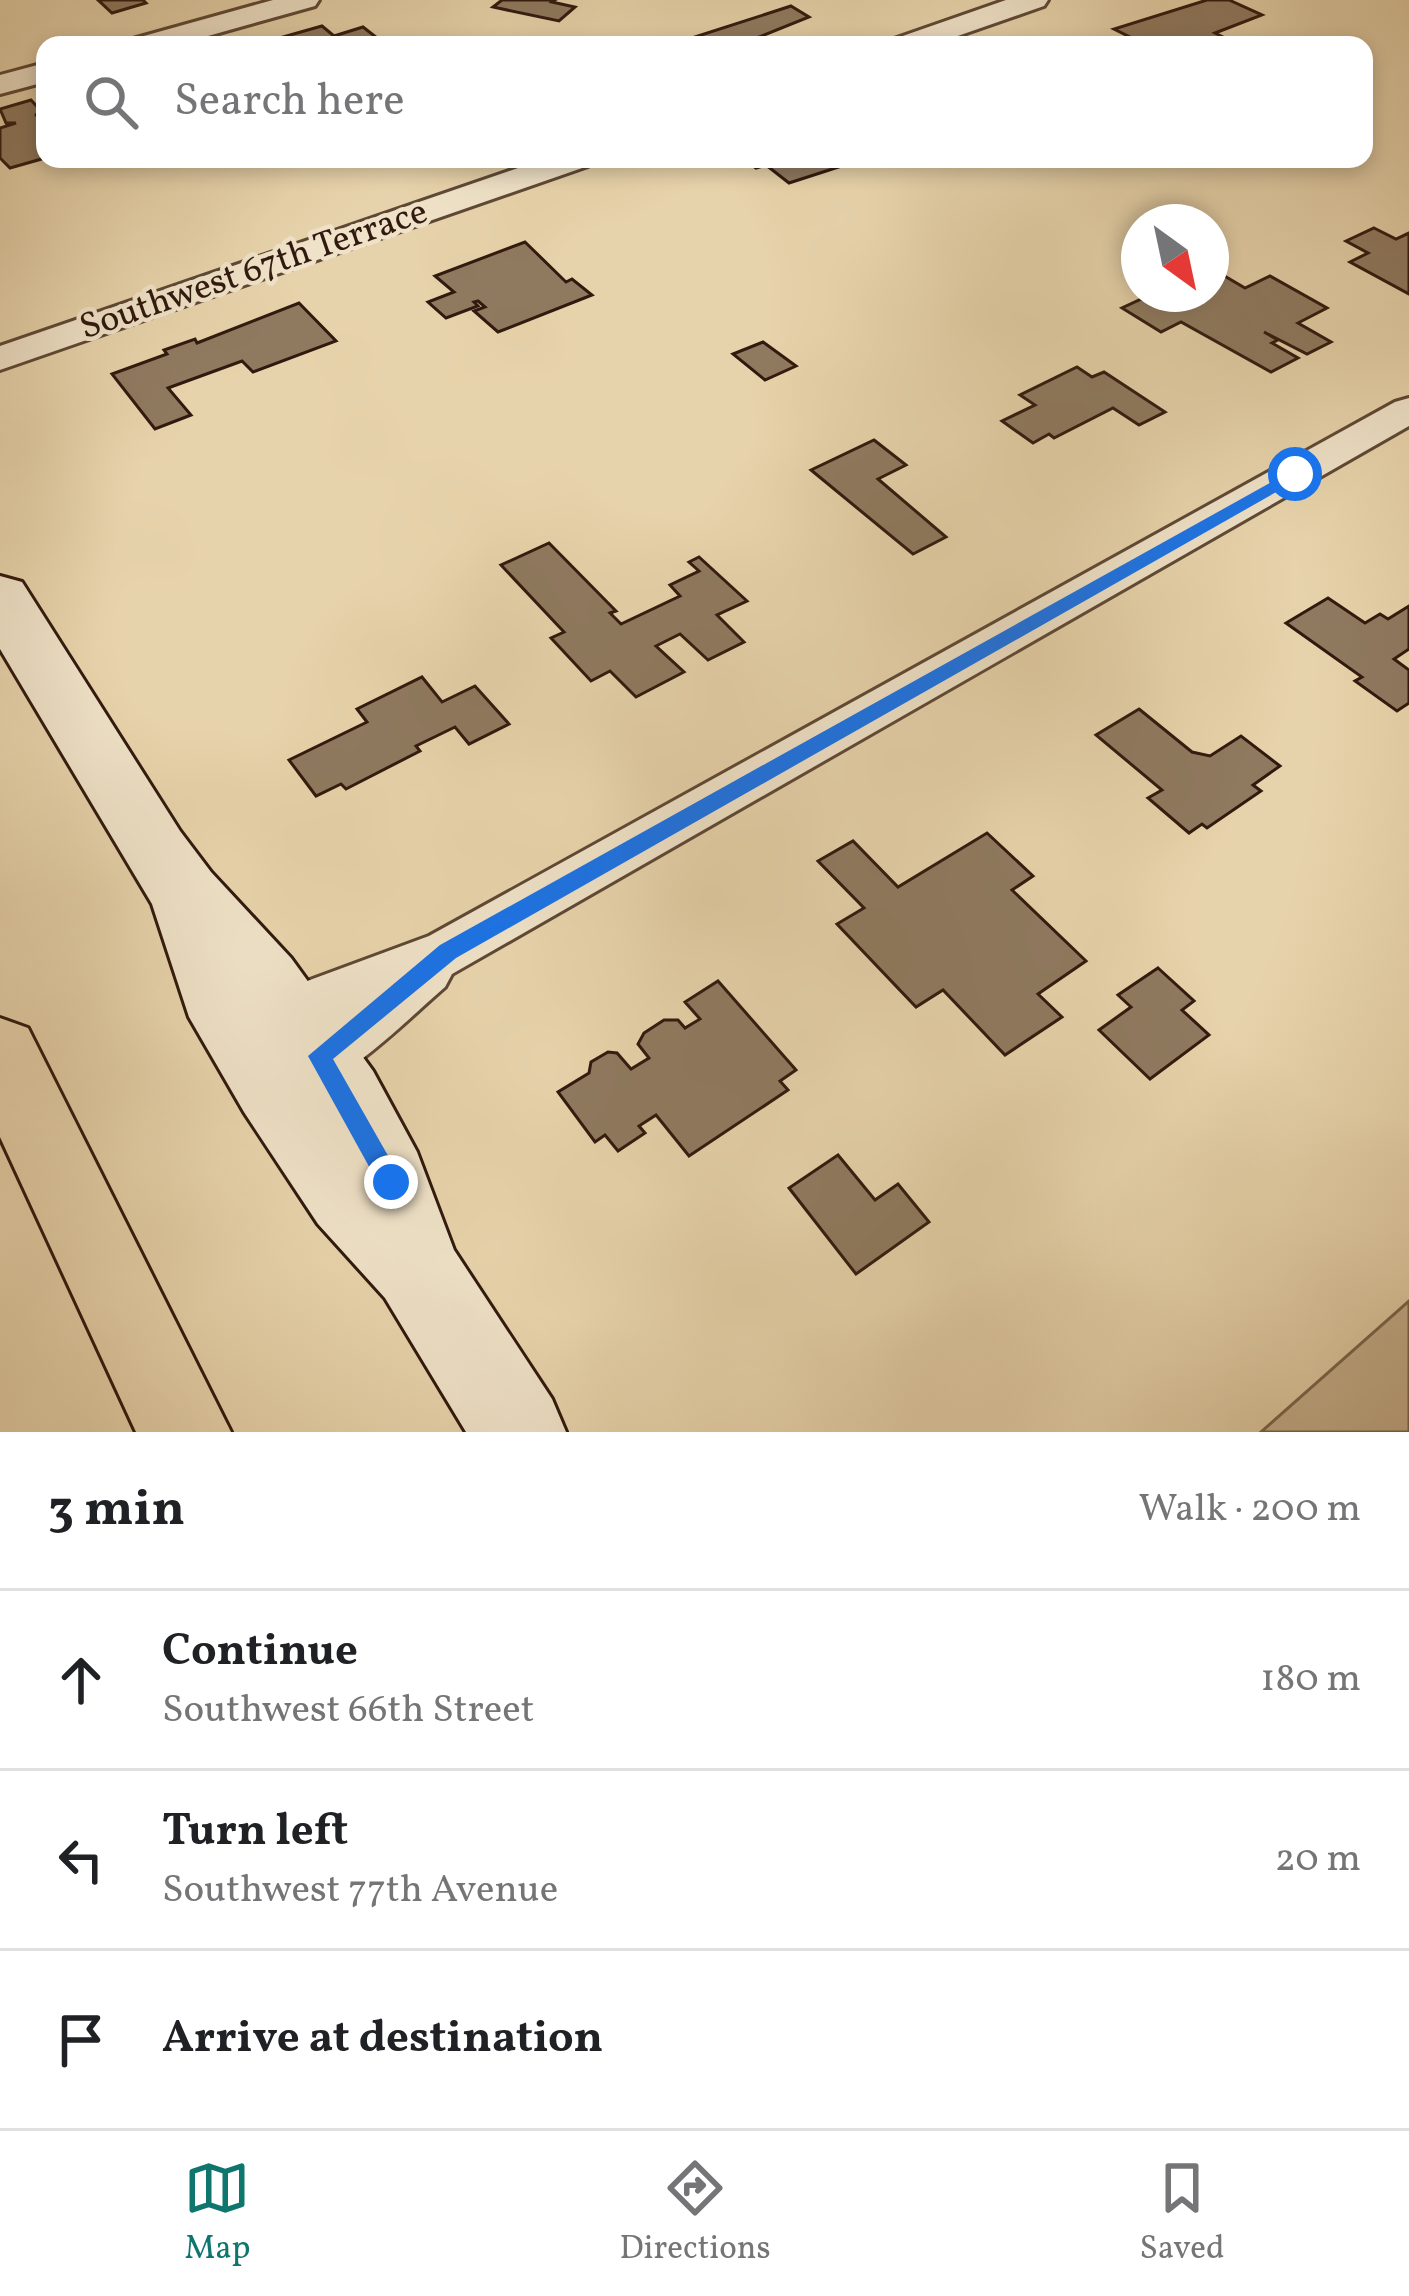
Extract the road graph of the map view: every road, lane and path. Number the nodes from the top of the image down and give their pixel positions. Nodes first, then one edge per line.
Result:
1 (304, 0) edge
2 (1034, 0) edge
3 (175, 36) edge
4 (930, 36) edge
5 (36, 75) edge
6 (0, 85) edge
7 (549, 168) edge
8 (0, 359) edge
9 (1409, 410) edge
10 (0, 597) edge
11 (282, 1050) junction
12 (0, 1052) edge
13 (184, 1432) edge
14 (519, 1432) edge

1 - 3 street
2 - 4 street
5 - 6 street
7 - 8 street, Southwest 67th Terrace
9 - 11 street
10 - 11 street
11 - 14 street
12 - 13 highway

